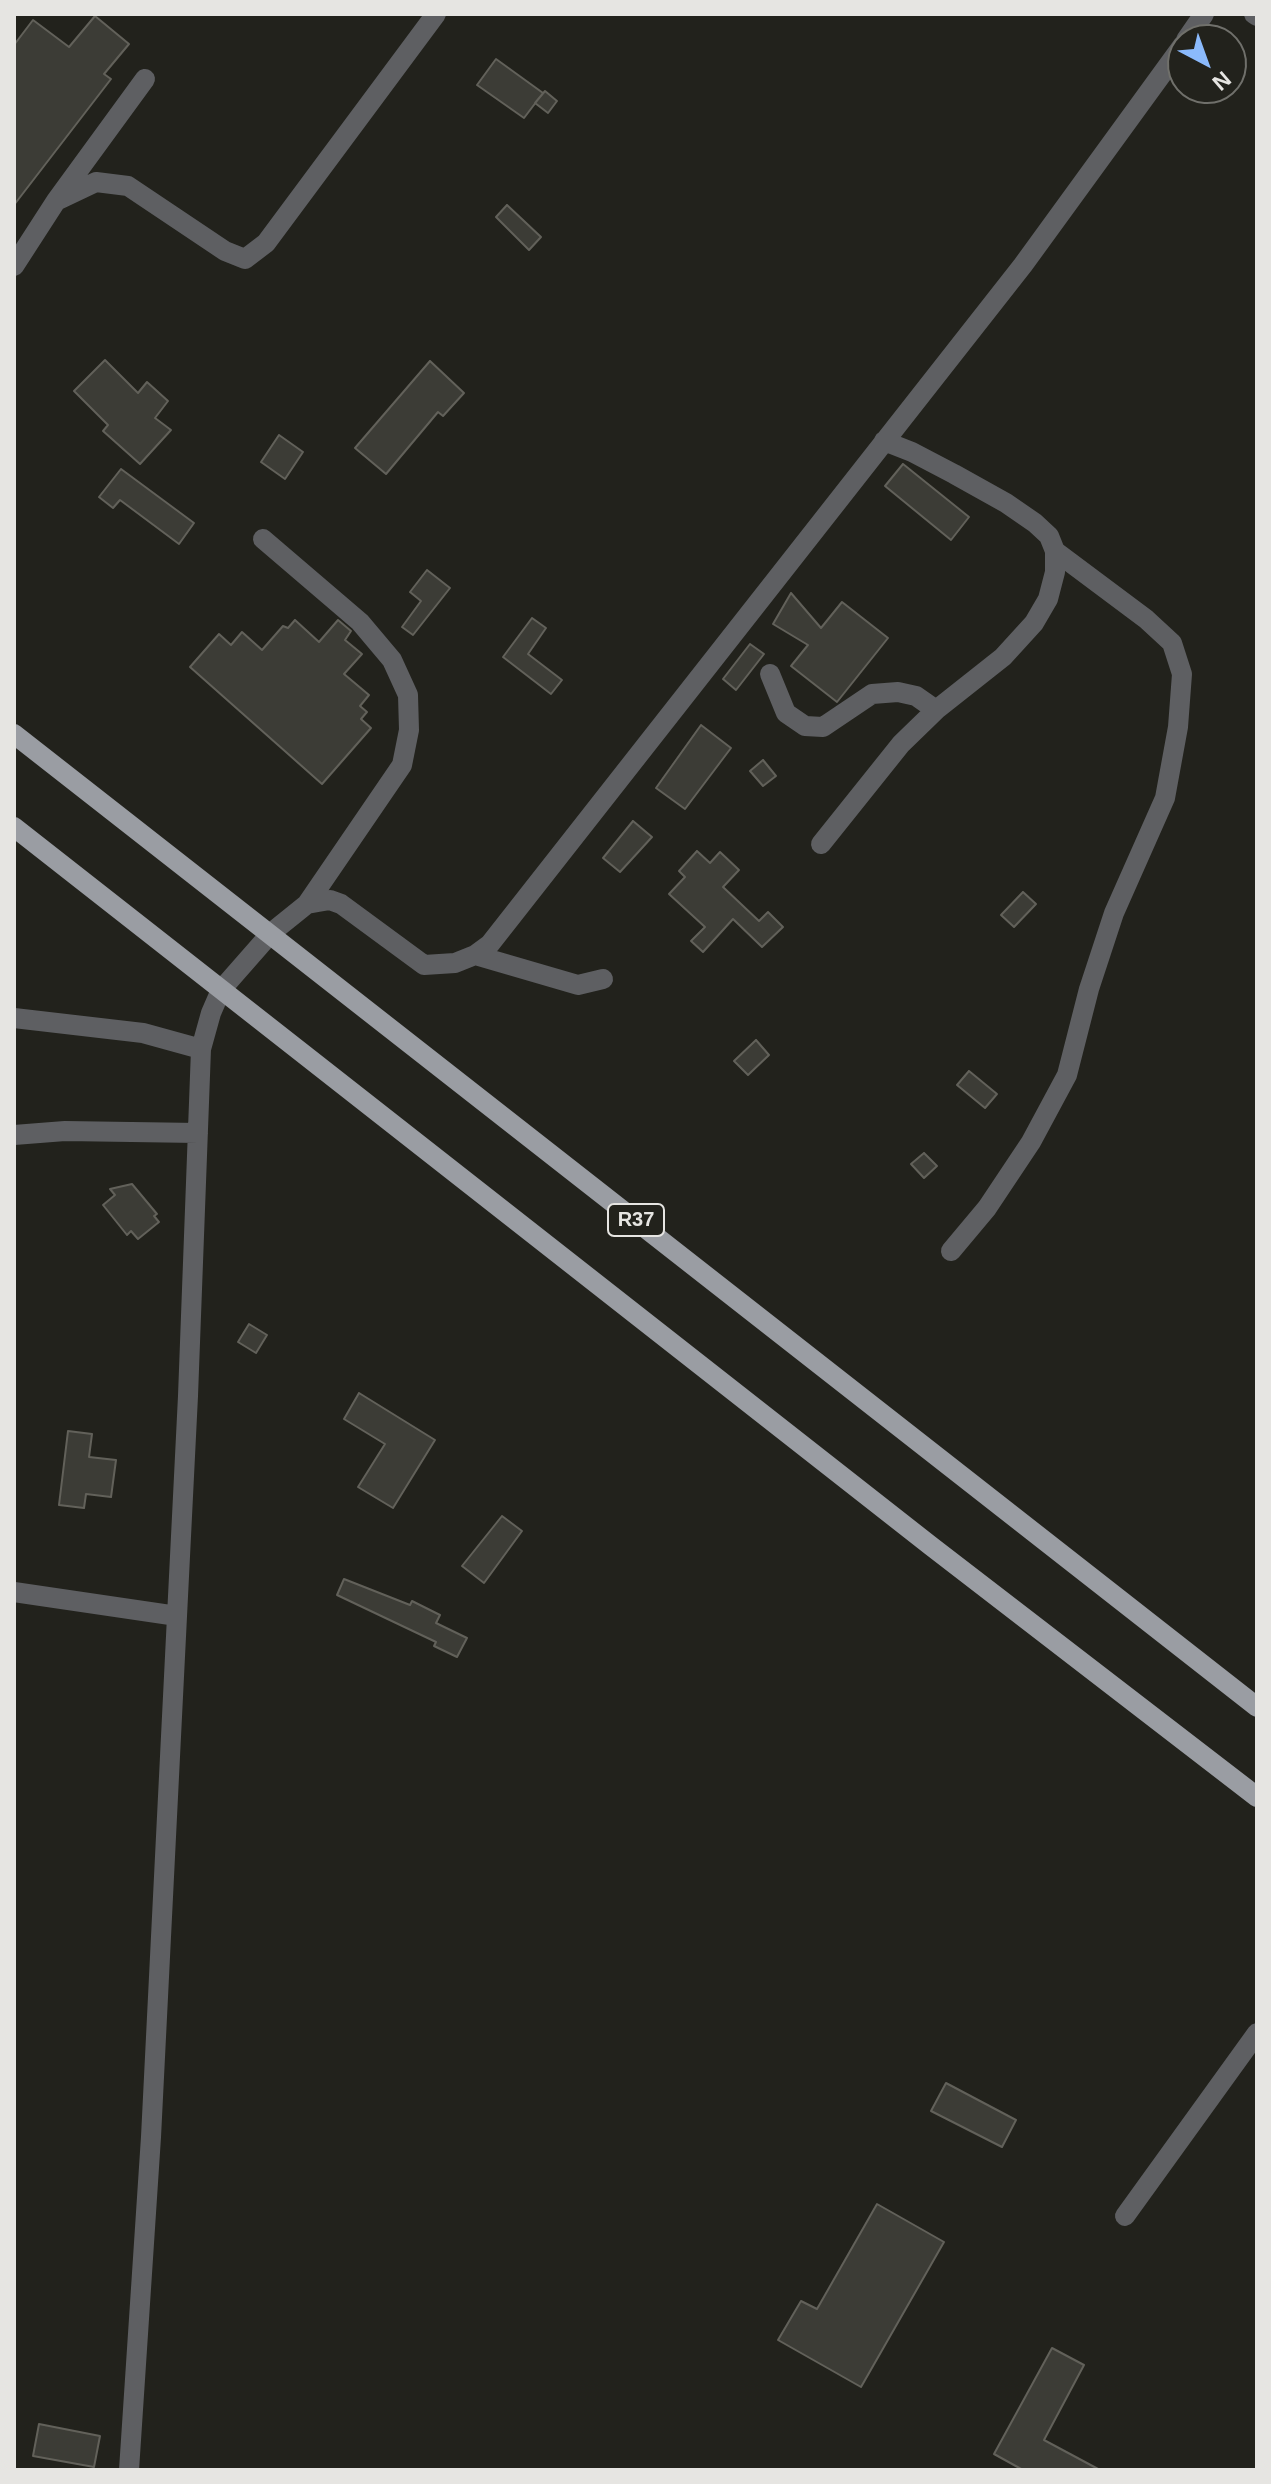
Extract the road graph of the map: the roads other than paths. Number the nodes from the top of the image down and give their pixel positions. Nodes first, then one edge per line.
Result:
1 (436, 14) edge
2 (1167, 67) edge
3 (145, 79) dead end
4 (56, 201) junction
5 (14, 266) edge
6 (884, 441) junction
7 (263, 539) dead end
8 (1055, 551) junction
9 (770, 674) dead end
10 (936, 710) junction
11 (14, 734) edge
12 (14, 827) edge
13 (821, 844) dead end
14 (307, 904) junction
15 (271, 933) junction
16 (475, 955) junction
17 (603, 979) dead end
18 (221, 990) junction
19 (14, 1018) edge
20 (201, 1049) junction
21 (198, 1133) junction
22 (14, 1135) edge
23 (951, 1251) dead end
24 (14, 1592) edge
25 (177, 1616) junction
26 (1257, 1707) edge
27 (1257, 1797) edge
28 (1257, 2033) edge
29 (1125, 2216) dead end
30 (129, 2470) edge

1 - 4 street
2 - 6 street
3 - 4 street
4 - 5 street
6 - 8 street
6 - 16 street
7 - 14 street
8 - 10 street
8 - 23 street
9 - 10 street
10 - 13 street
11 - 15 main road, R37
12 - 18 main road
14 - 15 street
14 - 16 street
15 - 18 street
15 - 26 main road, R37
16 - 17 street
18 - 20 street
18 - 27 main road
19 - 20 street
20 - 21 street
21 - 22 street
21 - 25 street
24 - 25 street
25 - 30 street
28 - 29 street

